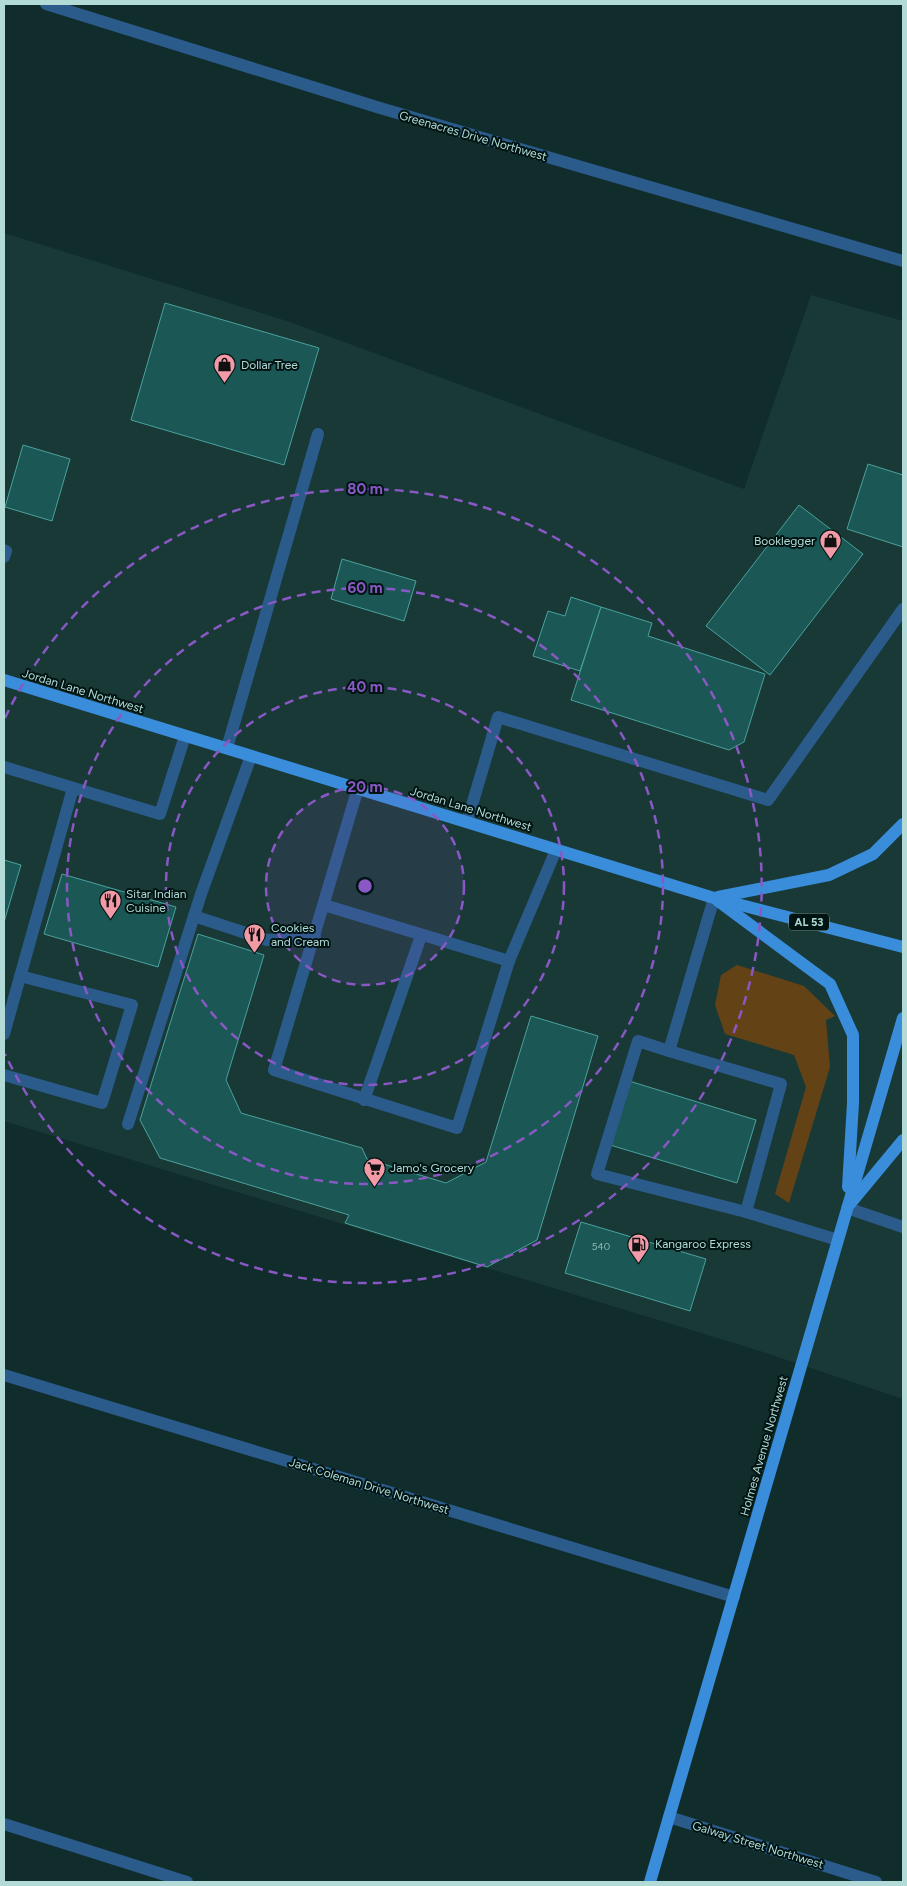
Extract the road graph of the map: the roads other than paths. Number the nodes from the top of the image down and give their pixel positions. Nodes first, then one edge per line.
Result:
1 (46, 4) edge
2 (903, 260) edge
3 (318, 434) dead end
4 (4, 550) edge
5 (4, 557) edge
6 (903, 609) edge
7 (4, 680) edge
8 (185, 736) junction
9 (227, 748) junction
10 (251, 756) junction
11 (4, 768) edge
12 (73, 788) junction
13 (358, 788) junction
14 (467, 822) junction
15 (903, 824) edge
16 (556, 850) junction
17 (714, 898) junction
18 (324, 905) junction
19 (194, 916) junction
20 (421, 936) junction
21 (315, 937) junction
22 (903, 947) edge
23 (509, 961) junction
24 (20, 976) junction
25 (903, 1018) edge
26 (4, 1034) edge
27 (669, 1051) junction
28 (4, 1075) edge
29 (364, 1100) junction
30 (128, 1124) dead end
31 (903, 1140) edge
32 (847, 1208) junction
33 (746, 1212) junction
34 (903, 1227) edge
35 (838, 1240) junction
36 (4, 1375) edge
37 (734, 1597) junction
38 (669, 1817) junction
39 (4, 1824) edge
40 (187, 1882) edge
41 (650, 1882) edge
42 (876, 1882) edge

1 - 2 street, Greenacres Drive Northwest
3 - 9 street
4 - 5 street
6 - 14 street
7 - 8 main road, Jordan Lane Northwest / AL 53
8 - 9 main road, Jordan Lane Northwest / AL 53
8 - 12 street
9 - 10 main road, Jordan Lane Northwest / AL 53
10 - 13 main road, Jordan Lane Northwest / AL 53
10 - 19 street
11 - 12 street
12 - 24 street
13 - 14 main road, Jordan Lane Northwest / AL 53
13 - 18 street
14 - 16 main road, Jordan Lane Northwest / AL 53
15 - 17 main road
16 - 17 main road, Jordan Lane Northwest / AL 53
16 - 23 street
17 - 22 main road, Jordan Lane Northwest / AL 53
17 - 27 street
17 - 32 main road
18 - 20 street
18 - 21 street
19 - 21 street
19 - 30 street
20 - 23 street
20 - 29 street
21 - 29 street
23 - 29 street
24 - 26 street
24 - 28 street
25 - 32 main road, Holmes Avenue Northwest
27 - 33 street
27 - 33 street
31 - 32 main road
32 - 34 street
32 - 35 main road, Holmes Avenue Northwest
33 - 35 street
35 - 37 main road, Holmes Avenue Northwest
36 - 37 street, Jack Coleman Drive Northwest
37 - 38 main road, Holmes Avenue Northwest
38 - 41 main road, Holmes Avenue Northwest
38 - 42 street, Galway Street Northwest
39 - 40 street

